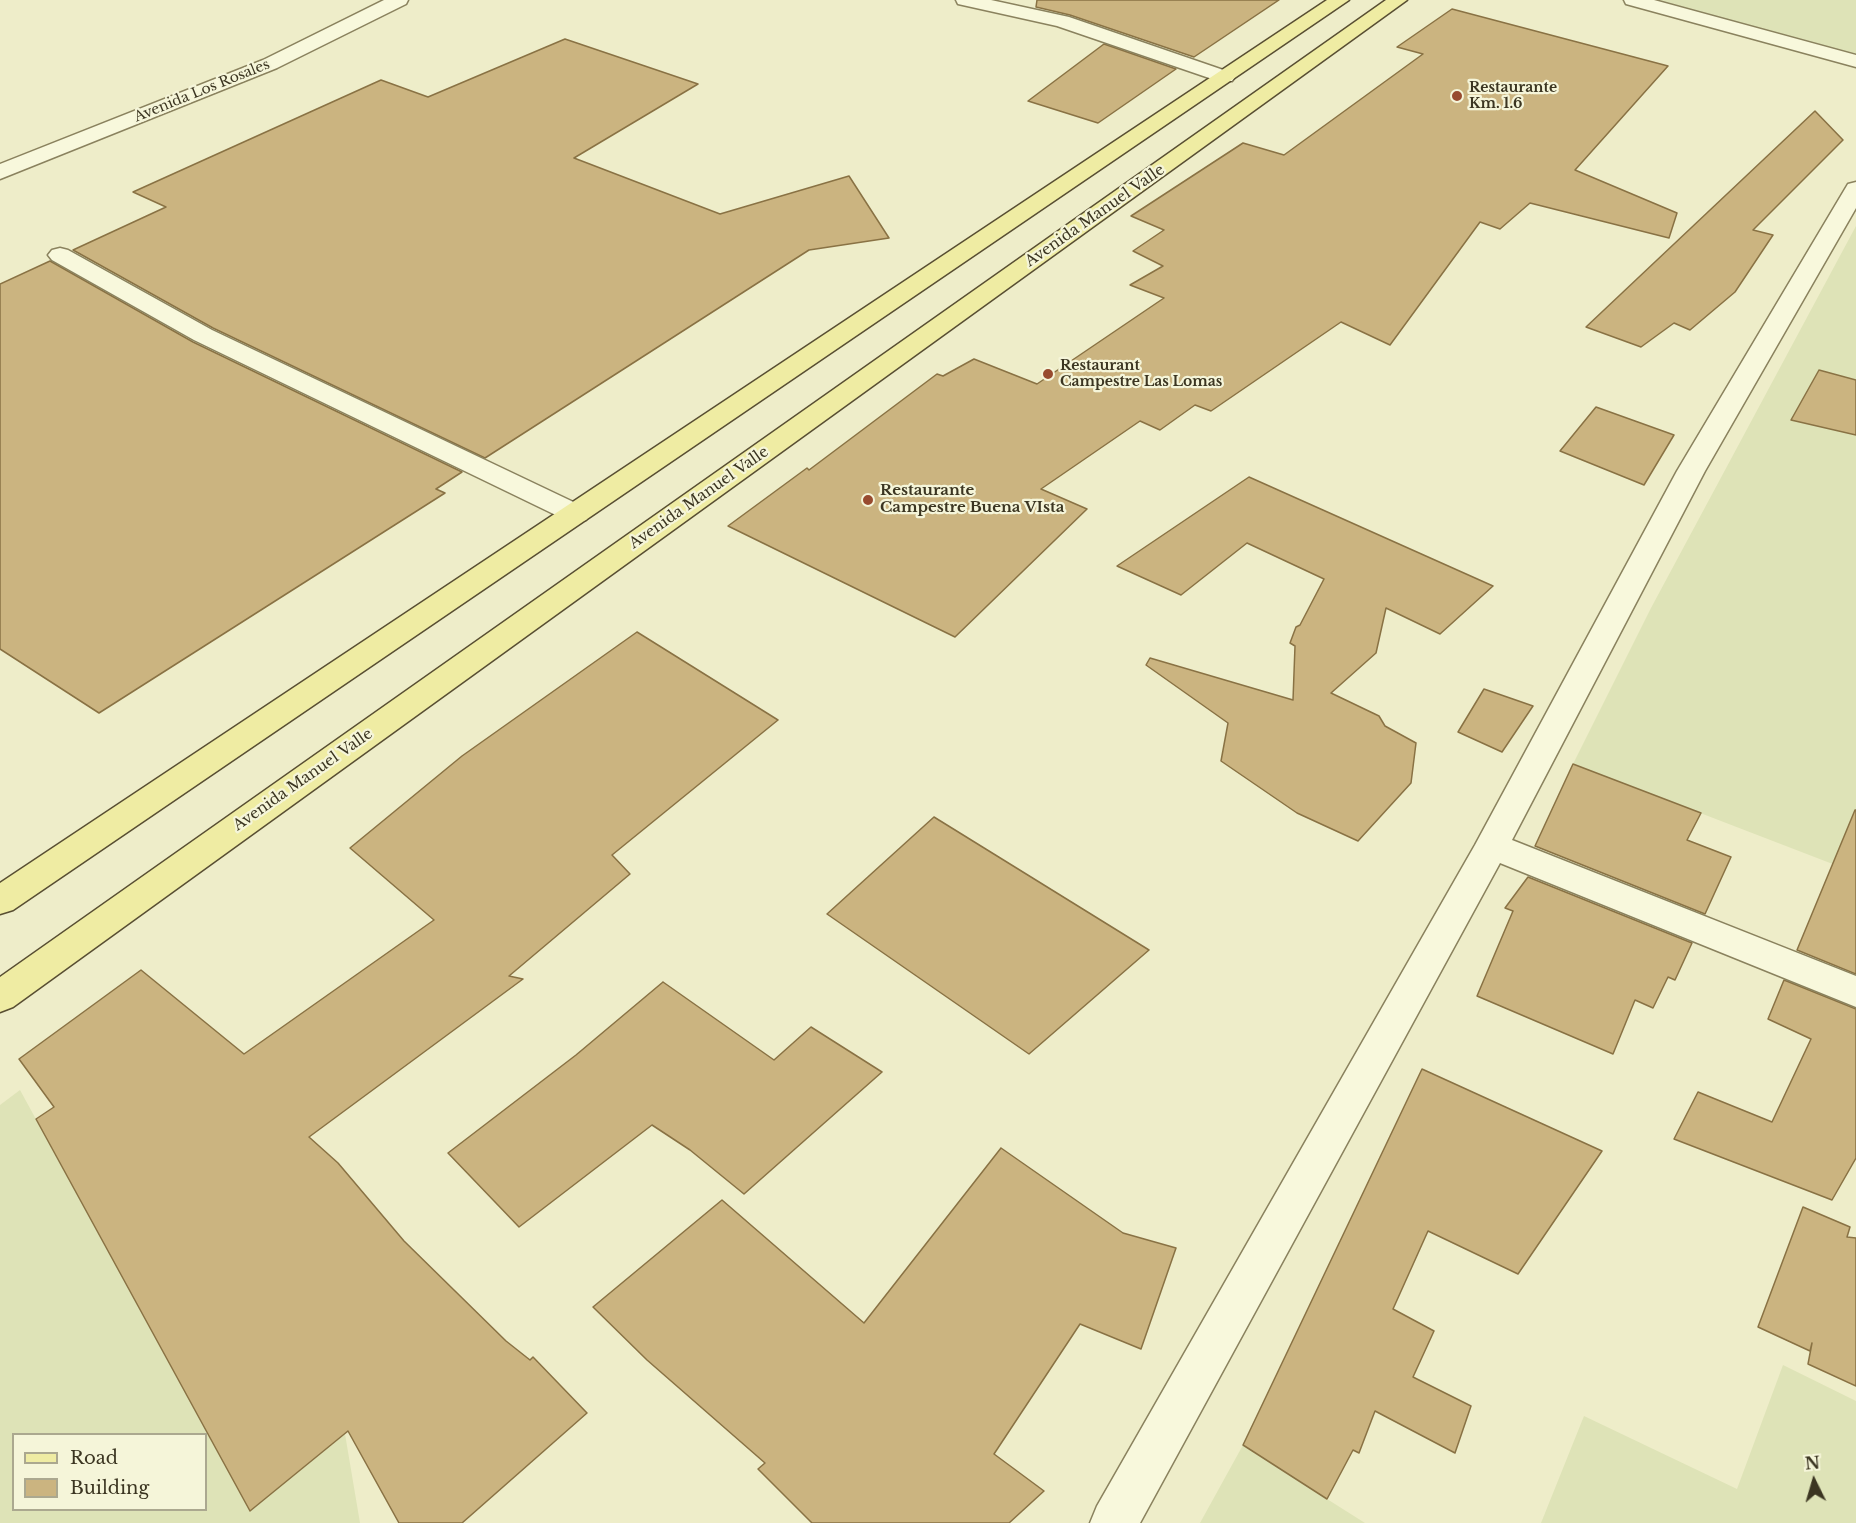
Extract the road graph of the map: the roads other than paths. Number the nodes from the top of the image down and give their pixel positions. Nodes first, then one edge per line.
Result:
1 (399, 0) edge
2 (964, 0) edge
3 (1340, 0) edge
4 (1398, 0) edge
5 (1633, 0) edge
6 (1856, 61) edge
7 (1226, 77) junction
8 (0, 172) edge
9 (1856, 189) edge
10 (60, 255) dead end
11 (576, 514) junction
12 (1492, 846) junction
13 (0, 901) edge
14 (1856, 992) edge
15 (0, 997) edge
16 (1114, 1523) edge

1 - 8 street, Avenida Los Rosales
2 - 7 street
3 - 7 main road
4 - 15 main road, Avenida Manuel Valle
5 - 6 street
7 - 11 main road
9 - 12 street
10 - 11 street
11 - 13 main road
12 - 14 street
12 - 16 street

